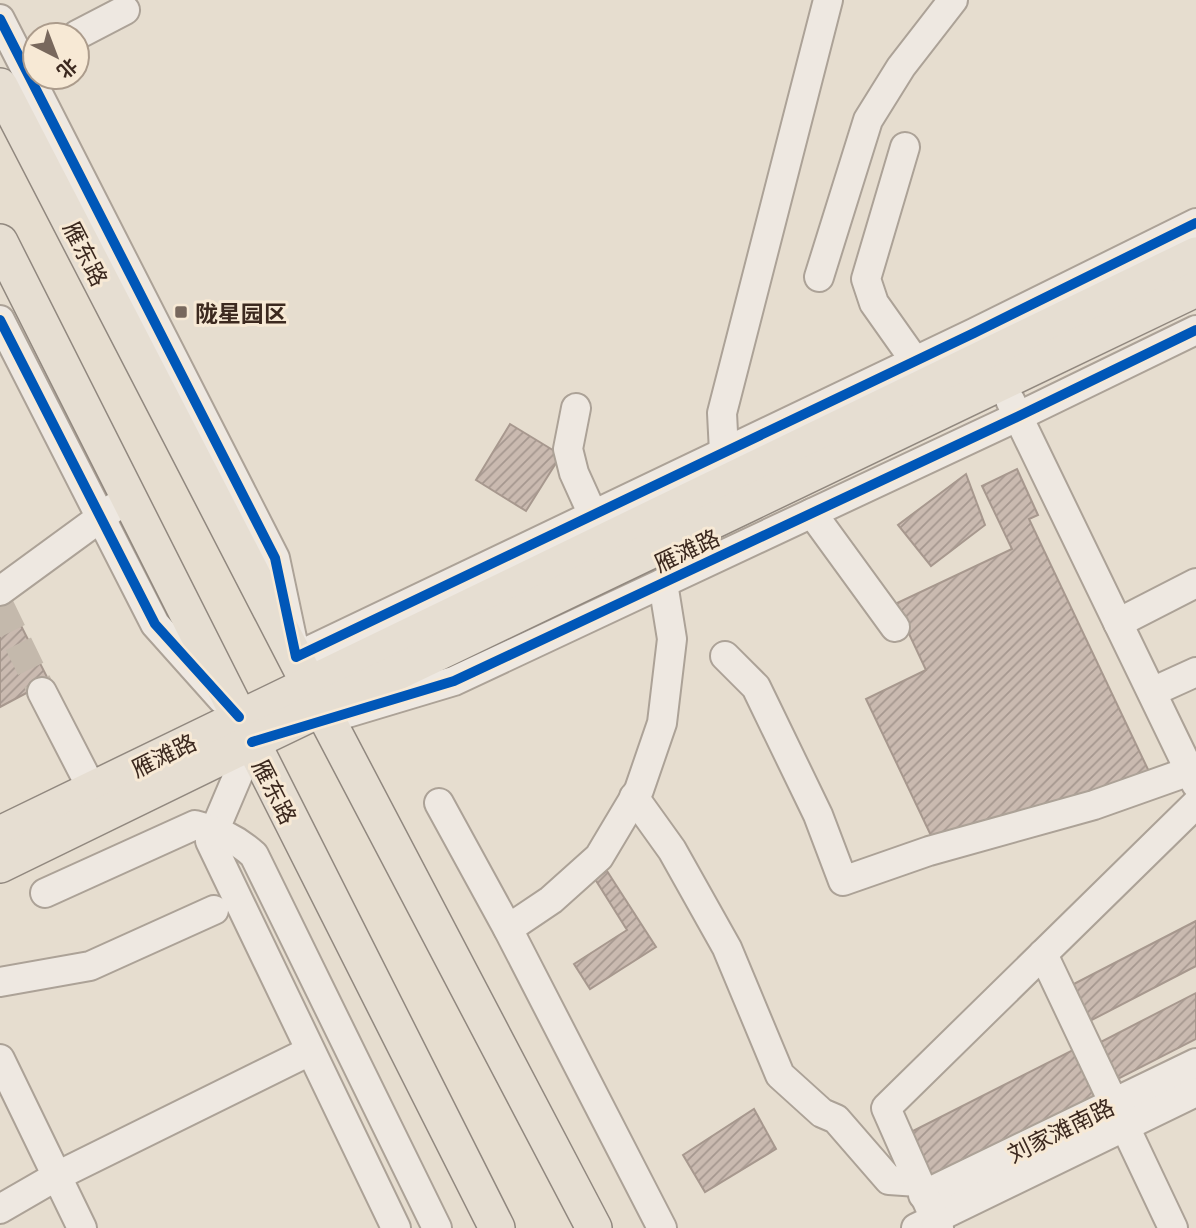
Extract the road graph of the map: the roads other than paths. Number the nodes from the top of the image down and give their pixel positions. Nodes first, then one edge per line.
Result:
1 (828, 0) edge
2 (953, 0) edge
3 (125, 10) dead end
4 (0, 19) edge
5 (91, 28) edge
6 (14, 70) edge
7 (905, 146) dead end
8 (1196, 223) edge
9 (0, 242) edge
10 (1196, 255) edge
11 (819, 277) dead end
12 (1196, 289) edge
13 (0, 320) edge
14 (1196, 330) edge
15 (987, 358) junction
16 (915, 361) junction
17 (576, 408) dead end
18 (1018, 416) junction
19 (724, 452) junction
20 (128, 497) junction
21 (812, 513) junction
22 (593, 515) junction
23 (100, 519) junction
24 (663, 583) junction
25 (1196, 583) edge
26 (0, 590) edge
27 (1118, 623) junction
28 (895, 627) dead end
29 (725, 656) dead end
30 (1196, 672) edge
31 (42, 692) tunnel mouth
32 (313, 692) junction
33 (1152, 692) junction
34 (245, 729) junction
35 (1193, 777) edge
36 (92, 789) junction
37 (634, 797) junction
38 (439, 803) dead end
39 (1196, 804) edge
40 (215, 830) junction
41 (0, 834) edge
42 (0, 865) edge
43 (45, 892) dead end
44 (214, 911) dead end
45 (509, 929) junction
46 (1043, 954) junction
47 (0, 982) edge
48 (310, 1051) junction
49 (0, 1059) edge
50 (1196, 1063) edge
51 (1196, 1091) edge
52 (1119, 1114) junction
53 (57, 1176) junction
54 (0, 1209) edge
55 (926, 1210) edge
56 (82, 1228) edge
57 (396, 1228) edge
58 (437, 1228) edge
59 (497, 1228) edge
60 (594, 1228) edge
61 (662, 1228) edge
62 (1173, 1228) edge

1 - 19 street
2 - 11 street
3 - 5 street
4 - 6 street
6 - 32 main road, 雁东路
7 - 16 street
8 - 15 street, 雁滩路
9 - 20 main road, 雁东路
10 - 15 main road, 雁滩路
12 - 15 main road, 雁滩路
13 - 23 street
14 - 18 street, 雁滩路
15 - 16 street, 雁滩路
15 - 18 street
15 - 32 main road, 雁滩路
16 - 19 street, 雁滩路
17 - 22 street
18 - 21 street, 雁滩路
18 - 27 street
19 - 22 street, 雁滩路
20 - 23 street
20 - 34 main road, 雁东路
21 - 24 street, 雁滩路
21 - 28 street
22 - 32 street, 雁滩路
23 - 26 street
23 - 34 street
24 - 32 street, 雁滩路
24 - 37 street
25 - 27 street
27 - 33 street
29 - 35 street
30 - 33 street
31 - 36 street
32 - 34 main road, 雁滩路
32 - 60 main road, 雁东路
33 - 35 street
34 - 36 main road, 雁滩路
34 - 40 street
34 - 42 main road, 雁滩路
34 - 59 main road, 雁东路
36 - 41 main road, 雁滩路
37 - 45 street
37 - 55 street
38 - 45 street
39 - 46 street
40 - 43 street
40 - 48 street
40 - 58 street
44 - 47 street
45 - 61 street
46 - 52 street
46 - 55 street
48 - 53 street
48 - 57 street
49 - 53 street
50 - 52 street, 刘家滩南路
51 - 52 street
52 - 55 street, 刘家滩南路
52 - 62 street
53 - 54 street
53 - 56 street

